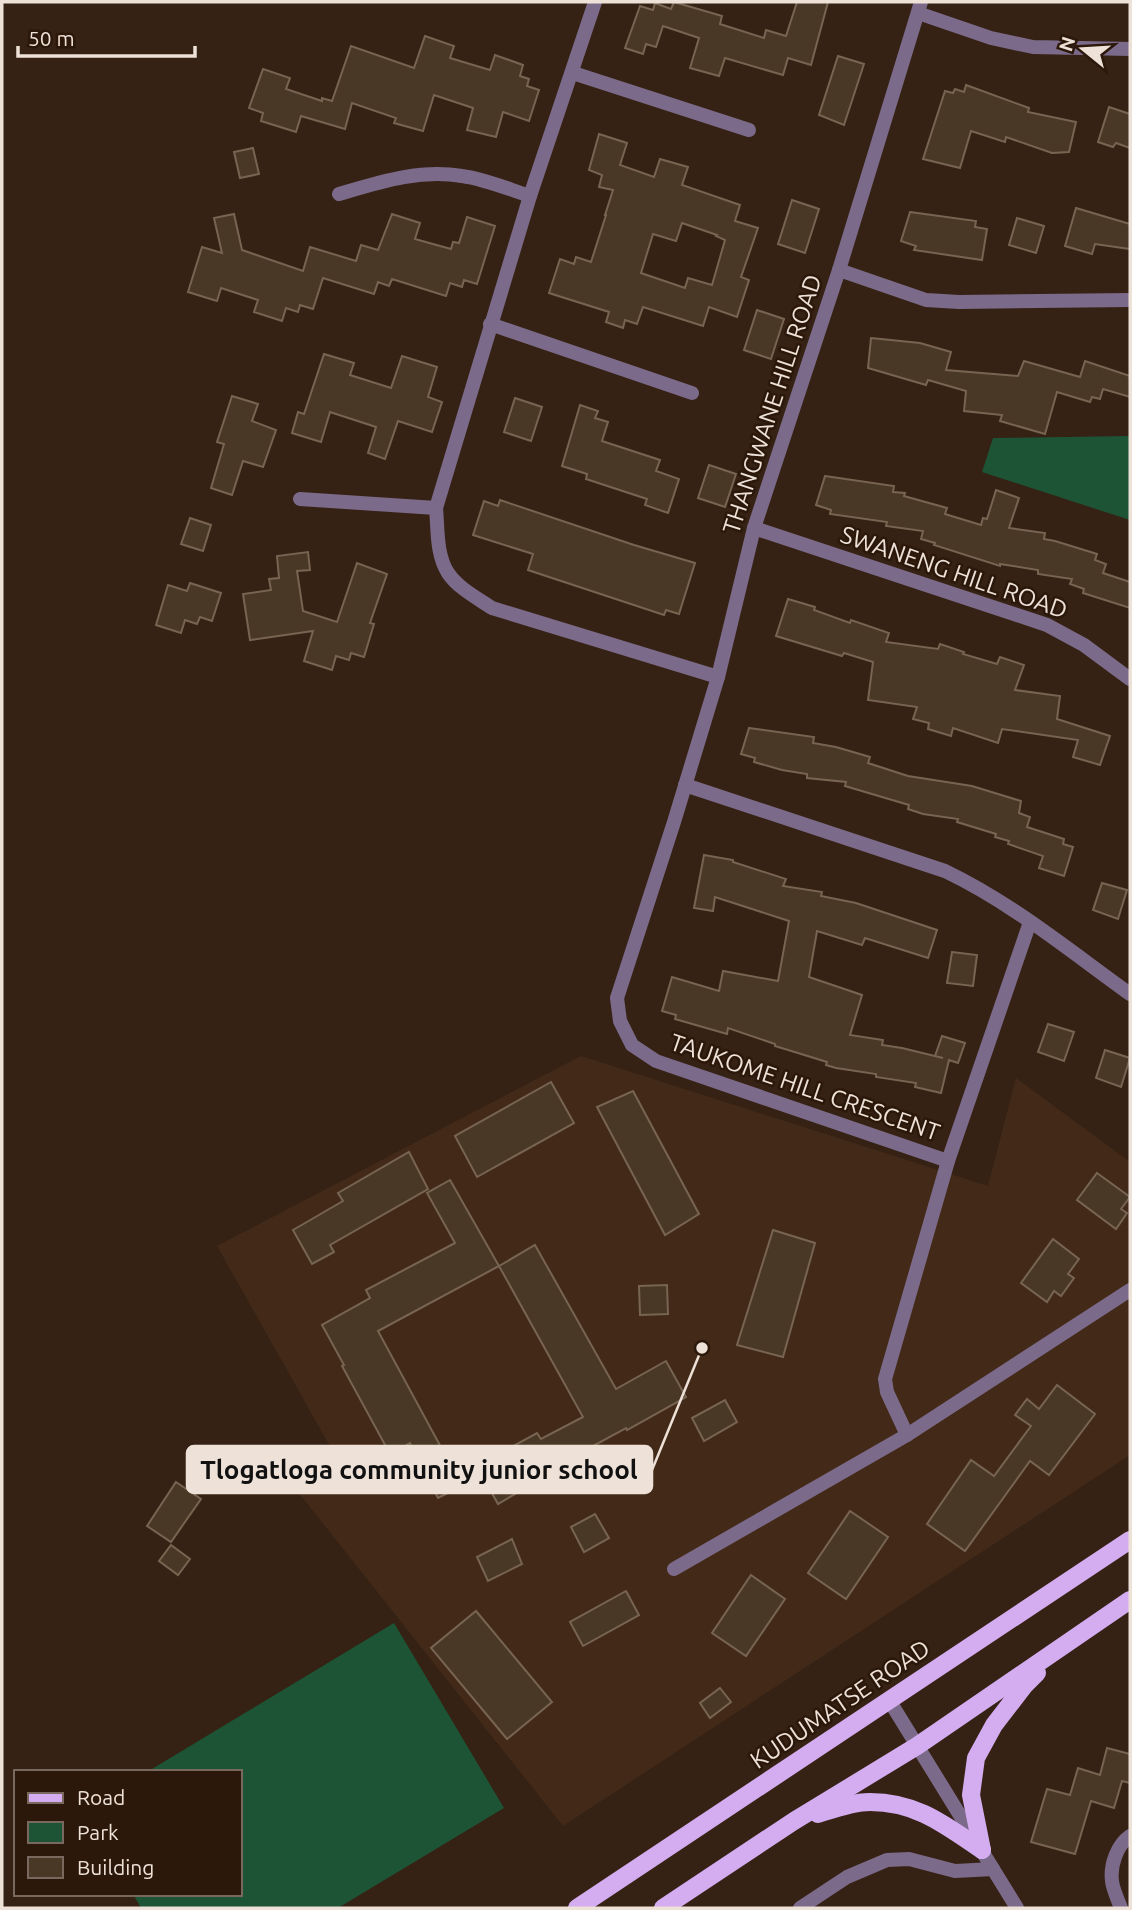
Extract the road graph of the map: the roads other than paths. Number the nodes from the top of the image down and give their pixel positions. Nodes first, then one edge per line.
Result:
1 (596, 2) edge
2 (920, 7) edge
3 (1130, 50) edge
4 (573, 73) junction
5 (749, 130) dead end
6 (339, 194) dead end
7 (530, 196) junction
8 (839, 270) junction
9 (1130, 300) edge
10 (491, 324) junction
11 (692, 394) dead end
12 (300, 499) dead end
13 (436, 508) junction
14 (754, 528) junction
15 (718, 677) junction
16 (1130, 679) edge
17 (685, 785) junction
18 (674, 822) joint
19 (1030, 922) junction
20 (1130, 994) edge
21 (948, 1161) junction
22 (1130, 1290) edge
23 (906, 1435) junction
24 (1130, 1540) edge
25 (674, 1569) dead end
26 (1130, 1600) edge
27 (1068, 1642) junction
28 (889, 1700) junction
29 (916, 1746) junction
30 (794, 1821) junction
31 (1130, 1836) edge
32 (982, 1850) junction
33 (993, 1869) junction
34 (577, 1908) edge
35 (663, 1908) edge
36 (800, 1908) edge
37 (1017, 1908) edge
38 (1121, 1908) edge

1 - 4 street
2 - 3 street
2 - 8 street, THANGWANE HILL ROAD
4 - 5 street
4 - 7 street
6 - 7 street
7 - 10 street
8 - 9 street
8 - 14 street, THANGWANE HILL ROAD
10 - 11 street
10 - 13 street
12 - 13 street
13 - 15 street
14 - 15 street, THANGWANE HILL ROAD
14 - 16 street, SWANENG HILL ROAD
15 - 17 street, THANGWANE HILL ROAD
17 - 18 street, THANGWANE HILL ROAD
17 - 19 street
18 - 21 street, TAUKOME HILL CRESCENT
19 - 20 street
19 - 21 street, TAUKOME HILL CRESCENT
21 - 23 street
22 - 23 street
23 - 25 street
24 - 28 main road, KUDUMATSE ROAD
26 - 27 main road
27 - 29 main road
27 - 32 main road
28 - 29 street
28 - 34 main road, KUDUMATSE ROAD
29 - 30 main road
29 - 32 street
30 - 32 main road
30 - 35 main road
31 - 38 street
32 - 33 street
33 - 36 street
33 - 37 street

